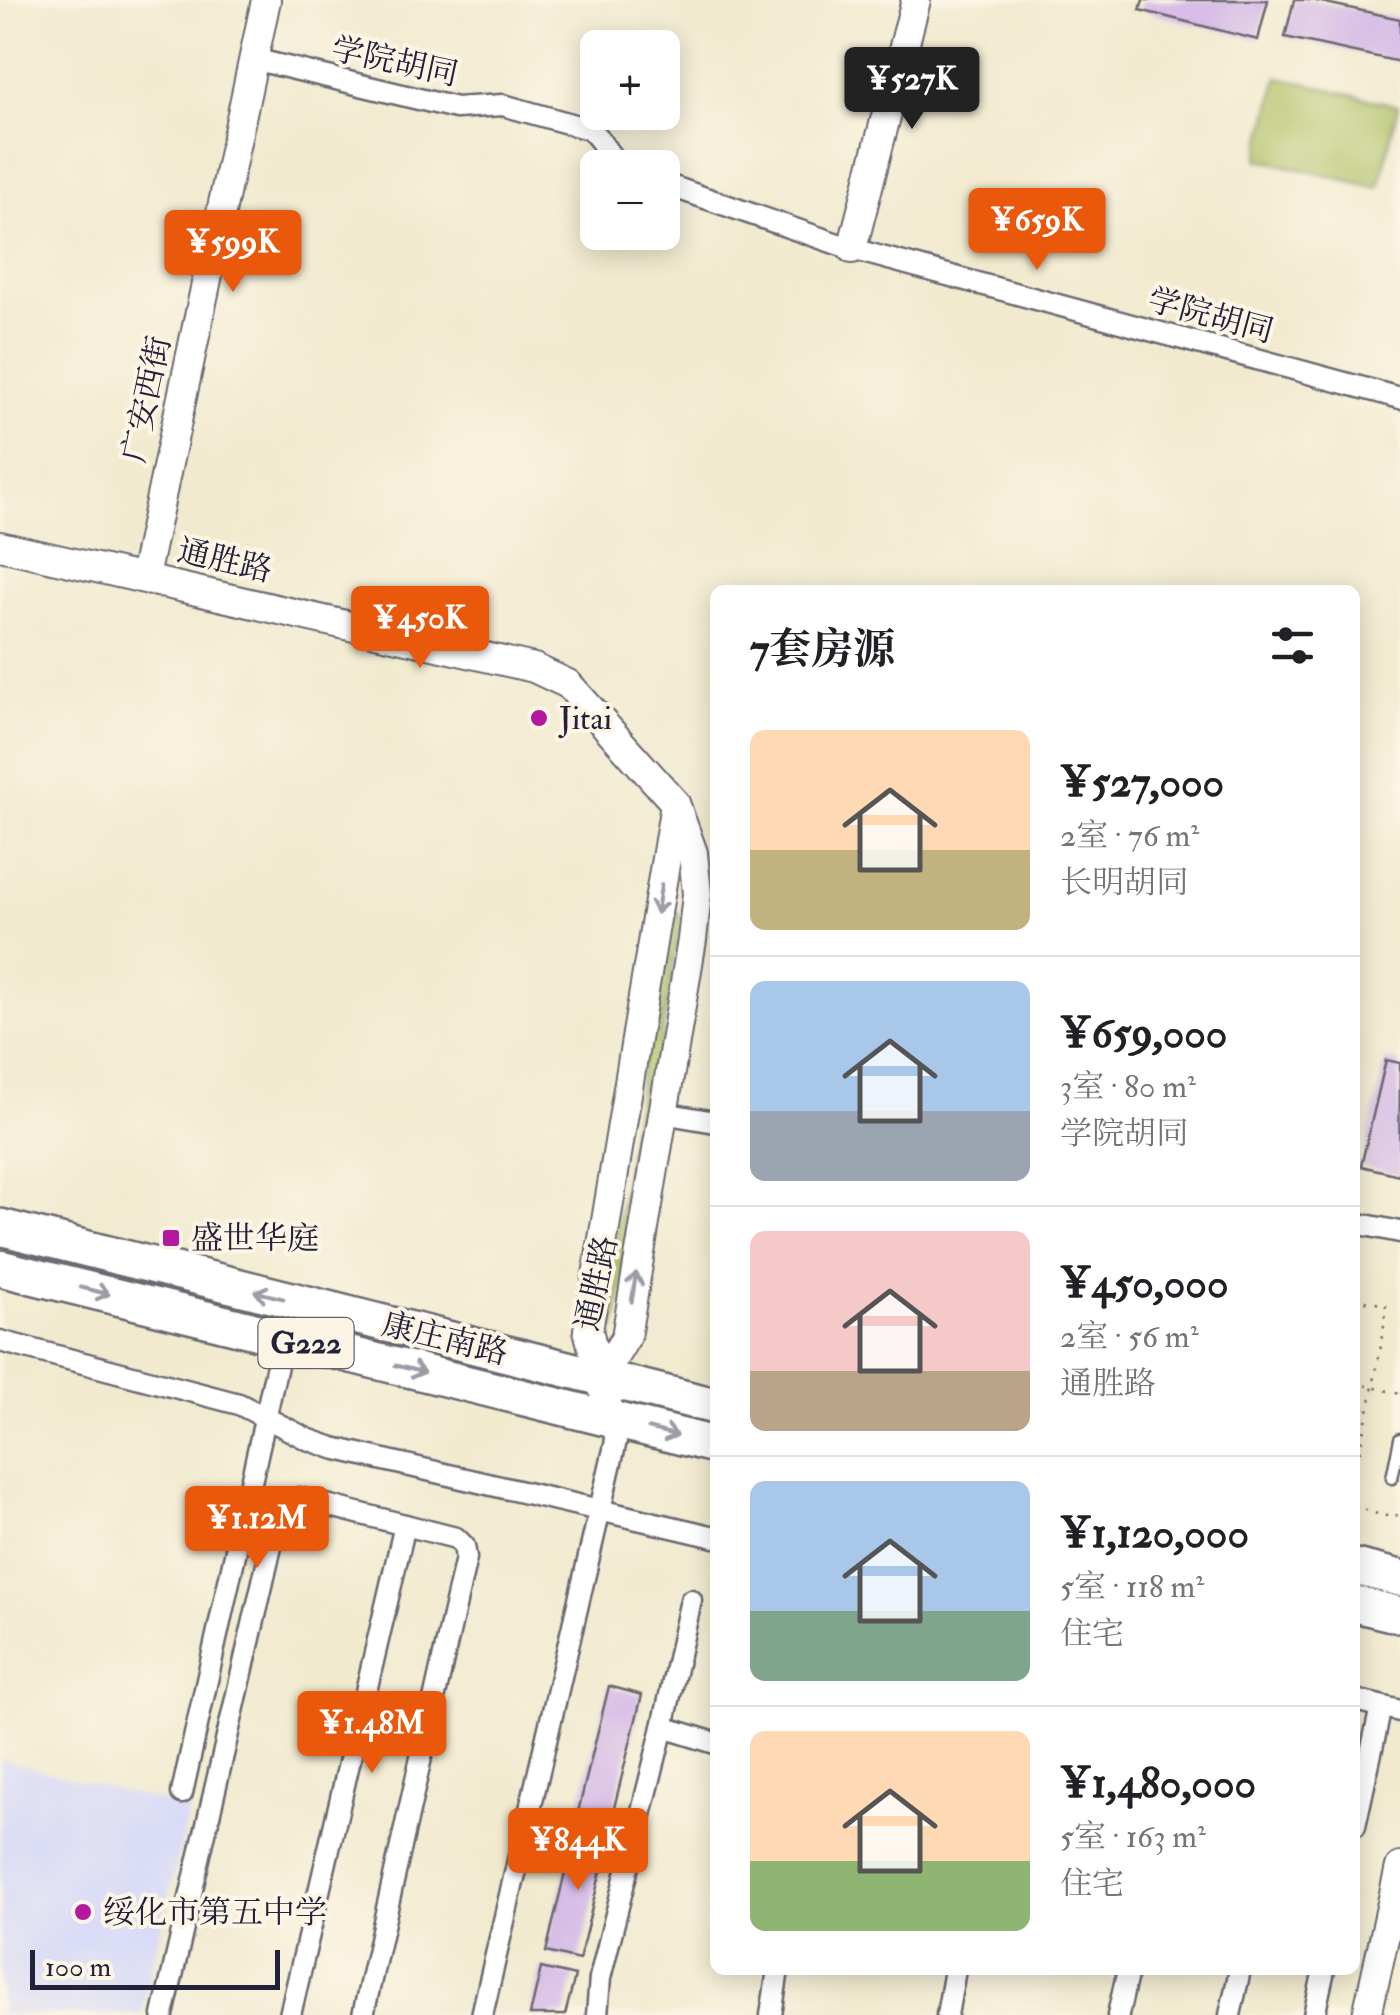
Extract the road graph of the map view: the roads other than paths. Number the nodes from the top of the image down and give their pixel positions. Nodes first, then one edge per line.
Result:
1 (266, 0) edge
2 (916, 0) edge
3 (253, 60) junction
4 (607, 150) edge
5 (680, 189) edge
6 (852, 249) junction
7 (1400, 398) edge
8 (0, 546) edge
9 (144, 577) junction
10 (675, 803) junction
11 (663, 1113) junction
12 (710, 1121) edge
13 (1360, 1224) edge
14 (0, 1228) edge
15 (1400, 1232) edge
16 (0, 1268) edge
17 (283, 1338) junction
18 (0, 1341) edge
19 (602, 1378) junction
20 (710, 1405) edge
21 (266, 1415) junction
22 (611, 1419) junction
23 (1400, 1439) edge
24 (710, 1443) edge
25 (1392, 1478) dead end
26 (601, 1508) junction
27 (405, 1525) junction
28 (710, 1536) edge
29 (1360, 1568) edge
30 (1400, 1578) edge
31 (691, 1600) dead end
32 (1360, 1605) edge
33 (1400, 1615) edge
34 (1360, 1701) edge
35 (1391, 1709) edge
36 (663, 1728) junction
37 (710, 1742) edge
38 (182, 1794) dead end
39 (1360, 1810) edge
40 (1400, 1867) edge
41 (777, 1975) edge
42 (954, 1975) edge
43 (1127, 1975) edge
44 (1239, 1975) edge
45 (1323, 1975) edge
46 (163, 2015) edge
47 (290, 2015) edge
48 (363, 2015) edge
49 (482, 2015) edge
50 (596, 2015) edge
51 (771, 2015) edge
52 (947, 2015) edge
53 (1118, 2015) edge
54 (1230, 2015) edge
55 (1314, 2015) edge
56 (1367, 2015) edge

1 - 3 street, 广安西街
2 - 6 street
3 - 4 street, 学院胡同
3 - 9 street, 广安西街
5 - 6 street, 学院胡同
6 - 7 street, 学院胡同
8 - 9 street, 通胜路
9 - 10 street, 通胜路
10 - 11 street, 通胜路
10 -> 19 street, 通胜路
11 - 12 street
19 -> 11 street, 通胜路
13 - 15 street
19 -> 14 highway, 康庄南路 / G222
16 -> 17 highway, 康庄南路 / G222
17 - 21 street
17 -> 22 highway, 康庄南路 / G222
18 - 21 street
19 - 20 highway, 康庄南路 / G222
19 - 22 street
21 - 26 street
21 - 38 street
22 -> 24 highway, 康庄南路 / G222
22 - 26 street
23 - 25 lane
26 - 28 street
26 - 49 street
27 - 46 street
27 - 47 street
27 - 48 street
29 - 30 highway
31 - 36 street
32 - 33 highway
34 - 35 street
35 - 39 street
36 - 37 street
36 - 50 street
40 - 56 street
41 - 51 street
42 - 52 street
43 - 53 street
44 - 54 street
45 - 55 street

